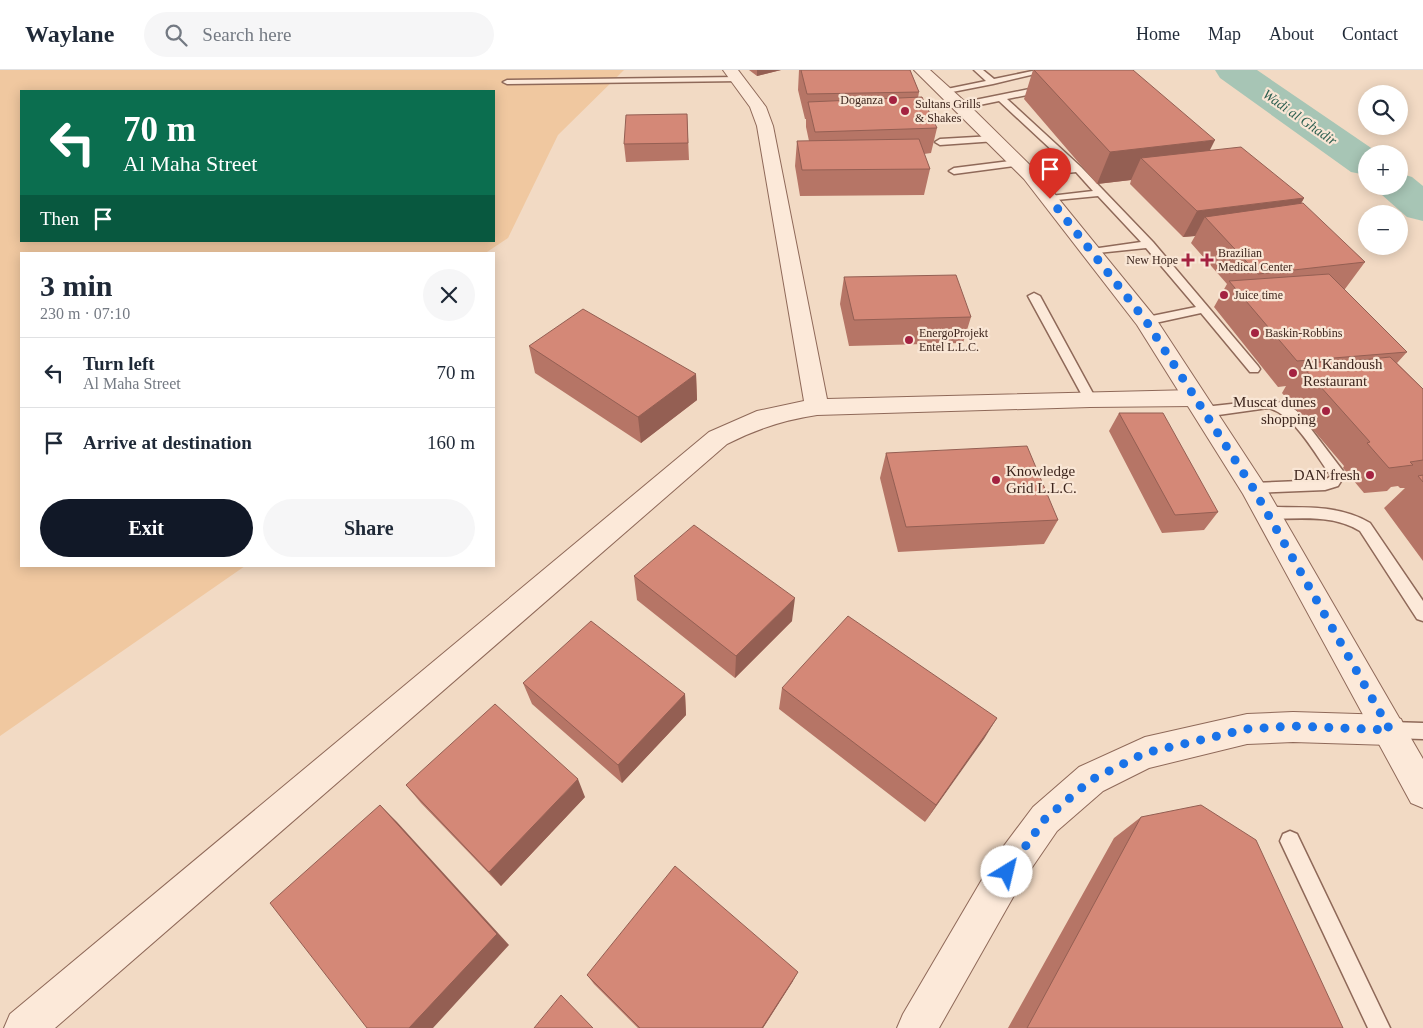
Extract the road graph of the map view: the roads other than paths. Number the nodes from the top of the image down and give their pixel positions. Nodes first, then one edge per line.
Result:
1 (921, 70) edge
2 (978, 70) edge
3 (1048, 70) edge
4 (734, 74) edge
5 (507, 82) dead end
6 (993, 82) junction
7 (1055, 87) edge
8 (952, 99) junction
9 (1002, 99) junction
10 (993, 138) junction
11 (940, 142) dead end
12 (1024, 169) junction
13 (1078, 169) junction
14 (954, 171) dead end
15 (1100, 193) junction
16 (1050, 199) junction
17 (1149, 244) junction
18 (1092, 252) junction
19 (1034, 296) dead end
20 (1203, 309) junction
21 (1146, 321) junction
22 (1254, 368) dead end
23 (1090, 399) junction
24 (1199, 405) junction
25 (816, 407) junction
26 (1253, 488) junction
27 (1267, 513) junction
28 (1423, 614) edge
29 (1390, 730) junction
30 (1423, 731) edge
31 (1423, 791) edge
32 (1290, 841) dead end
33 (24, 1028) edge
34 (917, 1028) edge
35 (1379, 1028) edge

1 - 8 street
2 - 6 lane
3 - 6 lane
4 - 5 lane
4 - 25 street
6 - 8 lane
7 - 9 lane
8 - 9 lane
8 - 10 street
9 - 13 lane
10 - 11 lane
10 - 12 street
12 - 13 lane
12 - 14 lane
12 - 16 street
13 - 15 lane
15 - 16 lane
15 - 17 lane
16 - 18 street
17 - 18 lane
17 - 20 lane
18 - 21 street
19 - 23 lane
20 - 21 lane
20 - 22 lane
21 - 24 street
23 - 24 street
23 - 25 street
24 - 26 street
24 - 26 lane
25 - 33 street
26 - 27 street
27 - 28 lane
27 - 29 street
29 - 30 lane
29 - 31 street
29 - 34 street
32 - 35 lane

